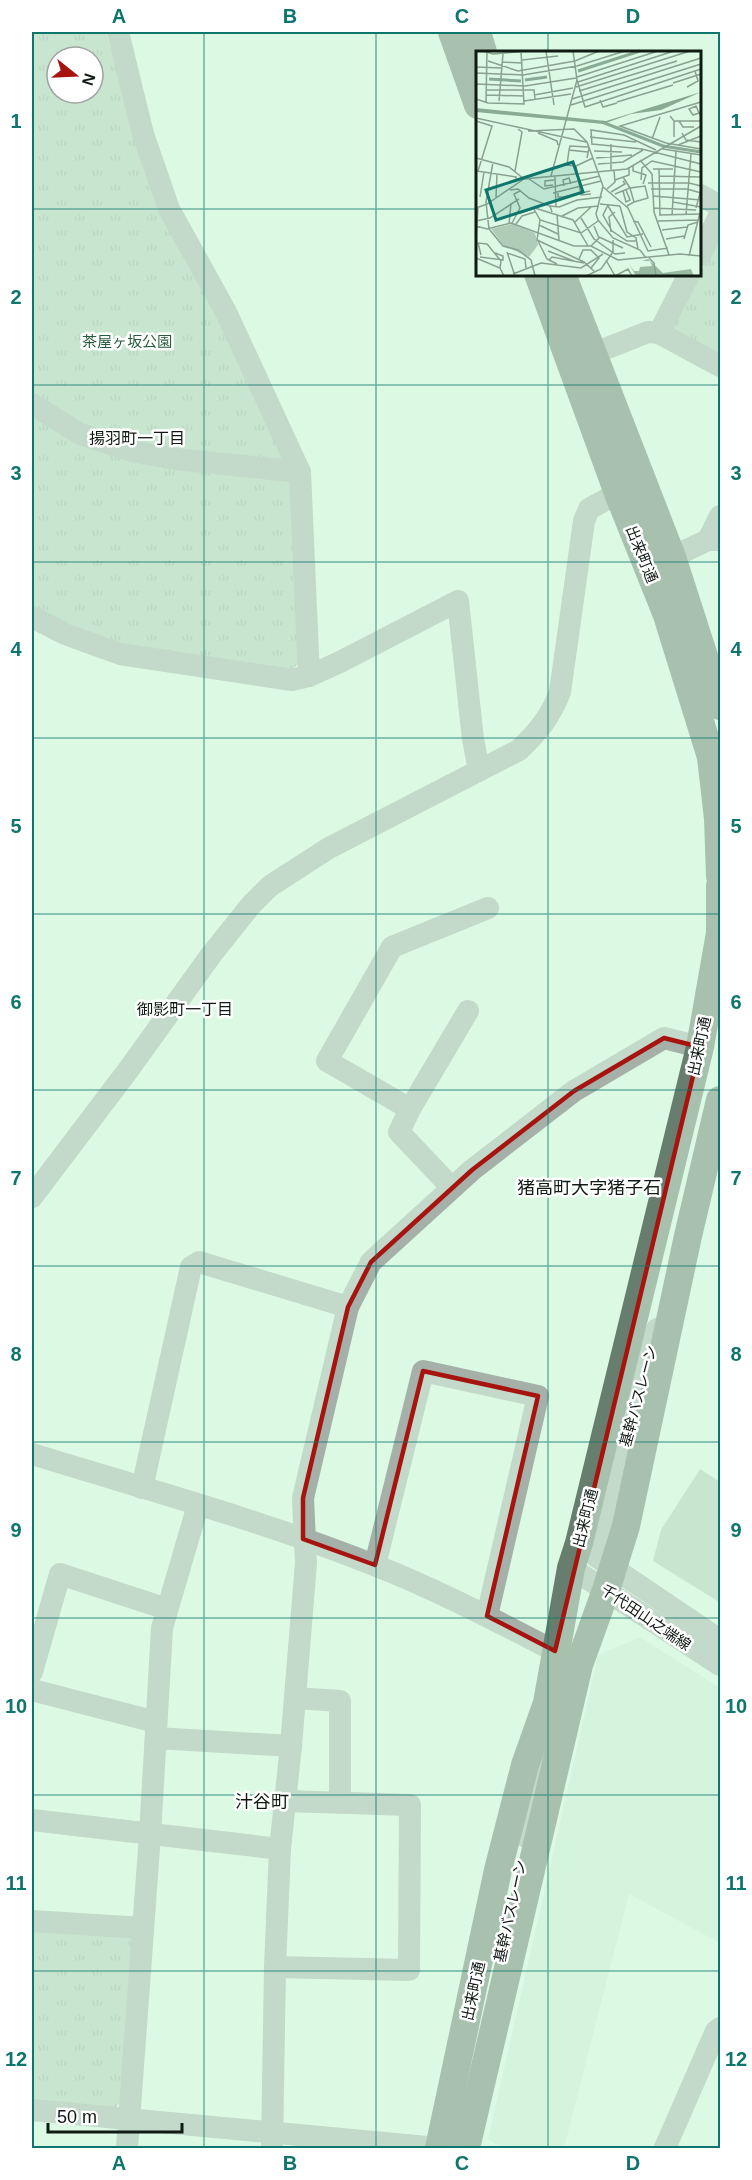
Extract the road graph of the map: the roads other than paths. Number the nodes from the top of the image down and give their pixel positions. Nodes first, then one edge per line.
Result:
1 (117, 32) edge
2 (452, 32) edge
3 (477, 32) edge
4 (483, 51) edge
5 (476, 102) edge
6 (701, 196) edge
7 (720, 206) edge
8 (720, 214) edge
9 (701, 251) edge
10 (539, 276) edge
11 (563, 276) edge
12 (689, 276) edge
13 (659, 333) junction
14 (592, 354) junction
15 (720, 366) edge
16 (32, 404) edge
17 (300, 472) junction
18 (618, 493) junction
19 (720, 516) edge
20 (714, 540) edge
21 (672, 557) junction
22 (32, 617) edge
23 (309, 676) junction
24 (720, 706) edge
25 (479, 770) junction
26 (720, 876) edge
27 (720, 886) edge
28 (488, 908) dead end
29 (719, 945) edge
30 (468, 1011) dead end
31 (700, 1047) junction
32 (720, 1100) edge
33 (410, 1109) junction
34 (452, 1188) junction
35 (32, 1197) edge
36 (348, 1307) junction
37 (32, 1454) edge
38 (142, 1488) junction
39 (198, 1505) junction
40 (303, 1539) junction
41 (375, 1565) junction
42 (593, 1568) junction
43 (167, 1609) junction
44 (487, 1616) junction
45 (720, 1640) edge
46 (555, 1651) junction
47 (720, 1665) edge
48 (32, 1672) edge
49 (32, 1690) edge
50 (295, 1698) junction
51 (547, 1703) junction
52 (156, 1730) junction
53 (291, 1746) junction
54 (285, 1801) junction
55 (340, 1801) junction
56 (32, 1820) edge
57 (150, 1835) junction
58 (280, 1849) junction
59 (32, 1920) edge
60 (143, 1928) junction
61 (275, 1967) junction
62 (720, 2028) edge
63 (32, 2110) edge
64 (128, 2119) junction
65 (272, 2140) edge
66 (127, 2148) edge
67 (438, 2148) edge
68 (444, 2148) edge
69 (466, 2148) edge
70 (665, 2148) edge

1 - 17 street
2 - 5 main road
3 - 4 main road
6 - 7 street
8 - 9 street
10 - 18 main road, 出来町通
11 - 14 main road, 出来町通
12 - 13 street
13 - 14 street
13 - 15 street
14 - 21 main road, 出来町通
16 - 17 street
17 - 23 street
18 - 25 street
18 - 26 main road, 出来町通
19 - 20 street
20 - 21 street
21 - 24 main road, 出来町通
22 - 23 street
23 - 25 street
25 - 35 street
27 - 29 main road, 出来町通
28 - 33 street
29 - 31 main road, 出来町通
30 - 33 street
31 - 34 street
31 - 42 main road, 出来町通
32 - 42 main road, 出来町通
33 - 34 street
34 - 36 street
36 - 38 street
36 - 40 street
37 - 38 street
38 - 39 street
39 - 40 street
39 - 43 street
40 - 41 street
40 - 50 street
41 - 44 street
41 - 44 street
42 - 45 street, 千代田山之端線
42 - 46 main road, 出来町通
42 - 47 street, 千代田山之端線
42 - 69 main road, 出来町通
43 - 48 street
43 - 52 street
44 - 46 street
46 - 51 main road, 出来町通
49 - 52 street
50 - 53 street
50 - 55 street
51 - 67 main road, 出来町通
51 - 68 street, 基幹バスレーン
52 - 53 street
52 - 57 street
53 - 54 street
54 - 55 street
54 - 58 street
55 - 61 street
56 - 57 street
57 - 58 street
57 - 60 street
58 - 61 street
59 - 60 street
60 - 64 street
61 - 65 street
62 - 70 street
63 - 64 street
64 - 65 street
64 - 66 street
65 - 67 street

